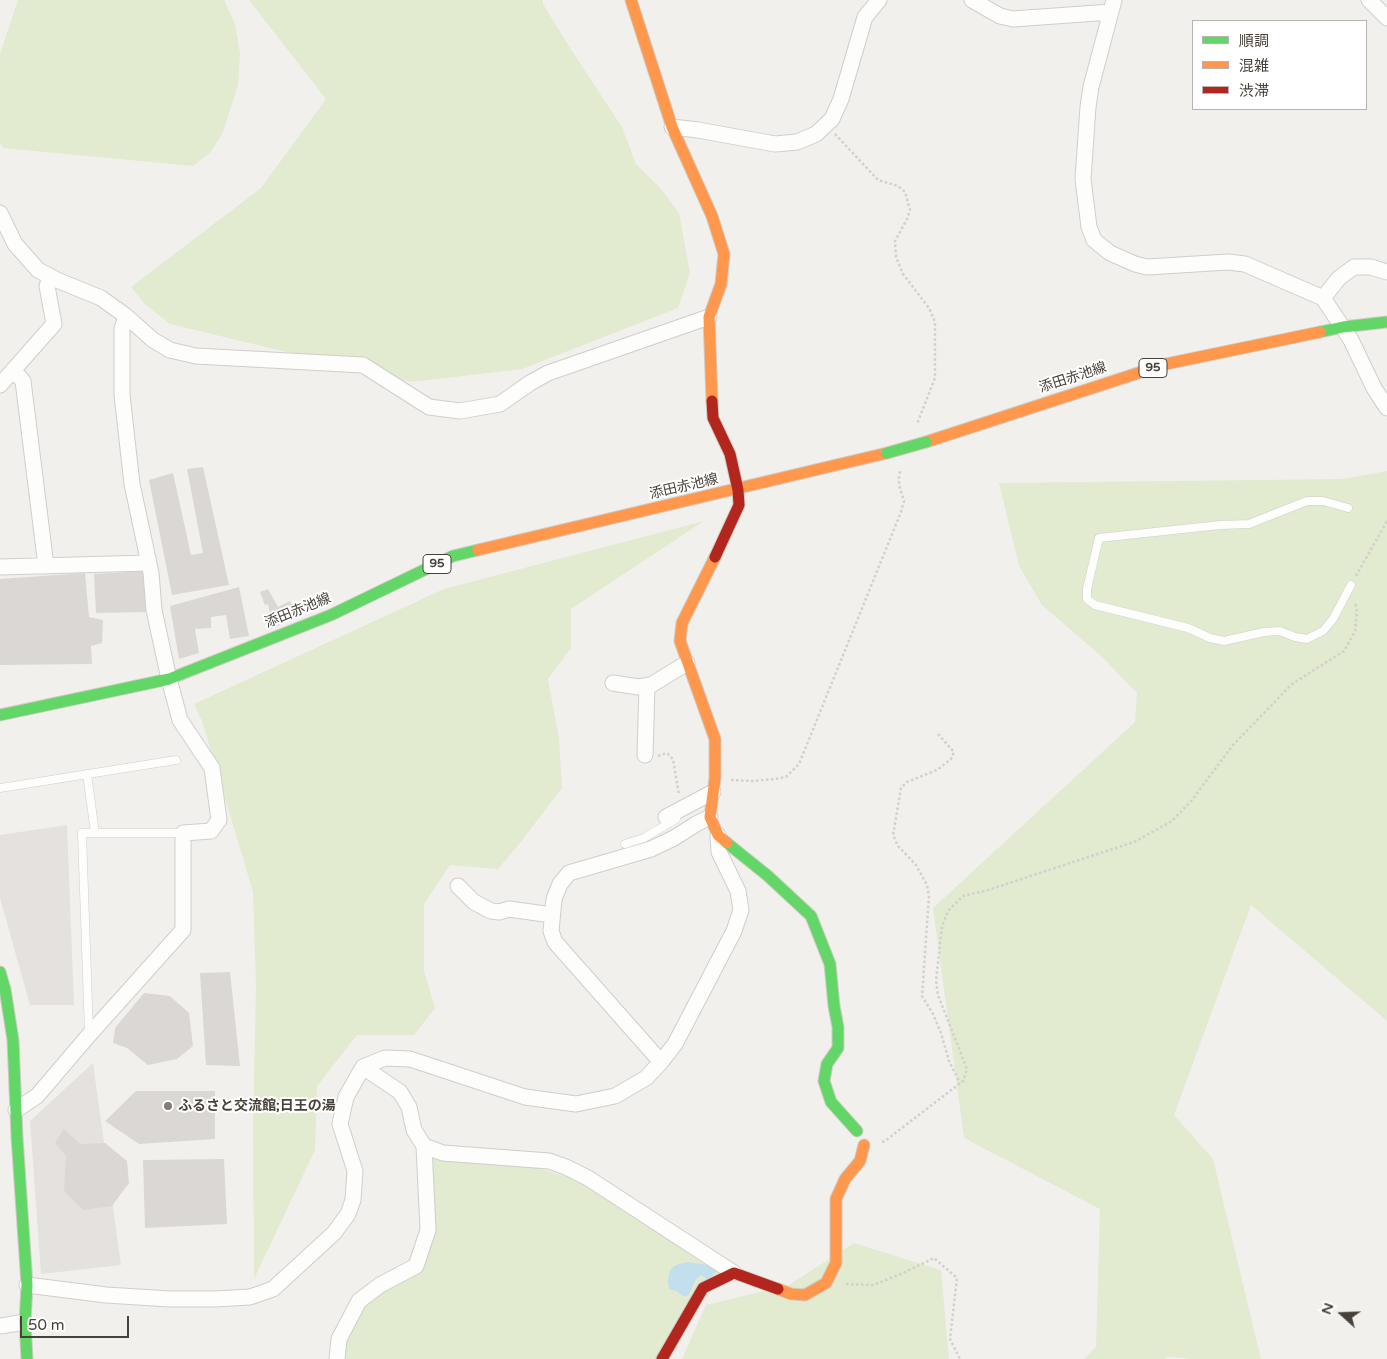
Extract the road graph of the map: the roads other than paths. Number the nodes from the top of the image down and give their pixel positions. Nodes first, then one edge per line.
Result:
1 (631, 0) edge
2 (879, 0) edge
3 (972, 0) edge
4 (1369, 0) edge
5 (1112, 6) edge
6 (1387, 18) edge
7 (672, 127) junction
8 (0, 213) edge
9 (1387, 272) edge
10 (50, 276) junction
11 (1323, 298) junction
12 (126, 316) junction
13 (709, 317) junction
14 (1387, 322) edge
15 (1344, 327) junction
16 (13, 370) junction
17 (0, 385) edge
18 (1387, 408) edge
19 (738, 490) junction
20 (1348, 508) dead end
21 (149, 563) junction
22 (46, 566) junction
23 (0, 567) edge
24 (1351, 585) road end
25 (687, 663) junction
26 (169, 679) junction
27 (614, 683) dead end
28 (647, 686) junction
29 (0, 715) edge
30 (645, 755) road end
31 (176, 760) dead end
32 (87, 774) junction
33 (0, 788) edge
34 (707, 796) junction
35 (666, 817) dead end
36 (710, 817) junction
37 (95, 833) junction
38 (183, 833) junction
39 (718, 835) junction
40 (625, 844) dead end
41 (458, 886) dead end
42 (552, 915) junction
43 (0, 972) edge
44 (89, 1035) junction
45 (661, 1062) junction
46 (363, 1067) junction
47 (16, 1110) junction
48 (857, 1131) joint
49 (864, 1145) joint
50 (424, 1146) junction
51 (734, 1273) junction
52 (27, 1286) junction
53 (25, 1322) junction
54 (0, 1326) edge
55 (27, 1359) edge
56 (337, 1359) edge
57 (662, 1359) edge

1 - 7 street
2 - 7 street
3 - 5 street
4 - 6 street
5 - 11 street
7 - 13 street
8 - 10 street
9 - 11 street
10 - 12 street
10 - 16 street
11 - 15 street
12 - 13 street
12 - 21 street
13 - 19 street
14 - 15 street, 添田赤池線 / 95
15 - 18 street
15 - 19 street, 添田赤池線 / 95, bridge
16 - 17 street
16 - 22 street
19 - 25 street
19 - 26 street, 添田赤池線 / 95
20 - 24 lane
21 - 22 street
21 - 26 street
22 - 23 street
25 - 28 street
25 - 34 street
26 - 29 street, 添田赤池線 / 95
26 - 38 street
27 - 28 street
28 - 30 street
31 - 32 lane
32 - 33 lane
32 - 37 lane
34 - 35 street
34 - 36 street
34 - 40 lane
36 - 39 street
36 - 42 street
37 - 38 lane
37 - 44 lane
38 - 44 street
39 - 45 street
39 - 48 street
41 - 42 street
42 - 45 street
43 - 47 street
44 - 47 street
45 - 46 street
46 - 50 street
46 - 52 street
47 - 52 street
48 - 49 street
49 - 51 street
50 - 51 street
50 - 56 street
51 - 57 street
52 - 53 street
53 - 54 street
53 - 55 street

